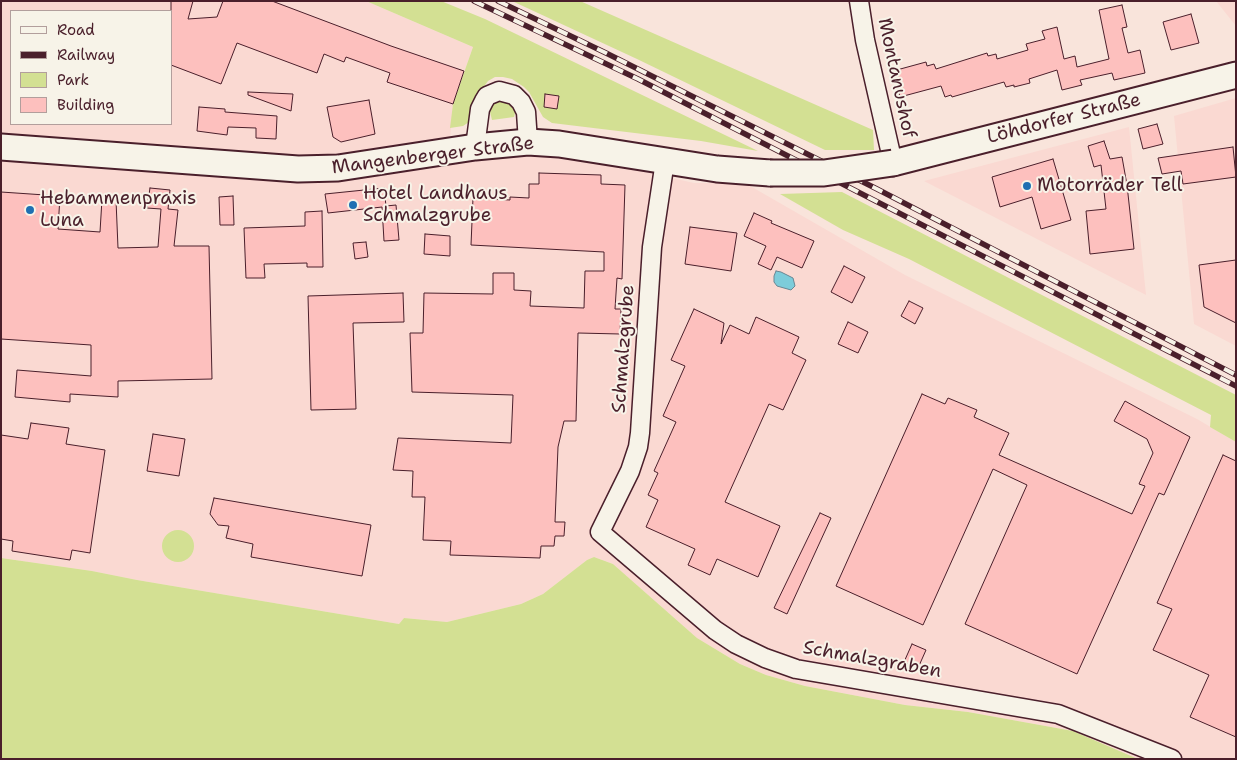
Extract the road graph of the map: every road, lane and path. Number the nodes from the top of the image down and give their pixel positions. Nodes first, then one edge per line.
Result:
1 (859, 1) edge
2 (1236, 75) edge
3 (528, 142) junction
4 (1, 147) edge
5 (475, 147) junction
6 (665, 161) junction
7 (893, 163) junction
8 (600, 532) joint
9 (1172, 759) edge

1 - 7 street, Montanushof
2 - 7 main road, Löhdorfer Straße
3 - 5 main road, Mangenberger Straße
3 - 5 street
3 - 6 main road, Mangenberger Straße
4 - 5 main road, Mangenberger Straße
6 - 7 main road, Mangenberger Straße, bridge
6 - 8 street, Schmalzgrube
8 - 9 street, Schmalzgraben

